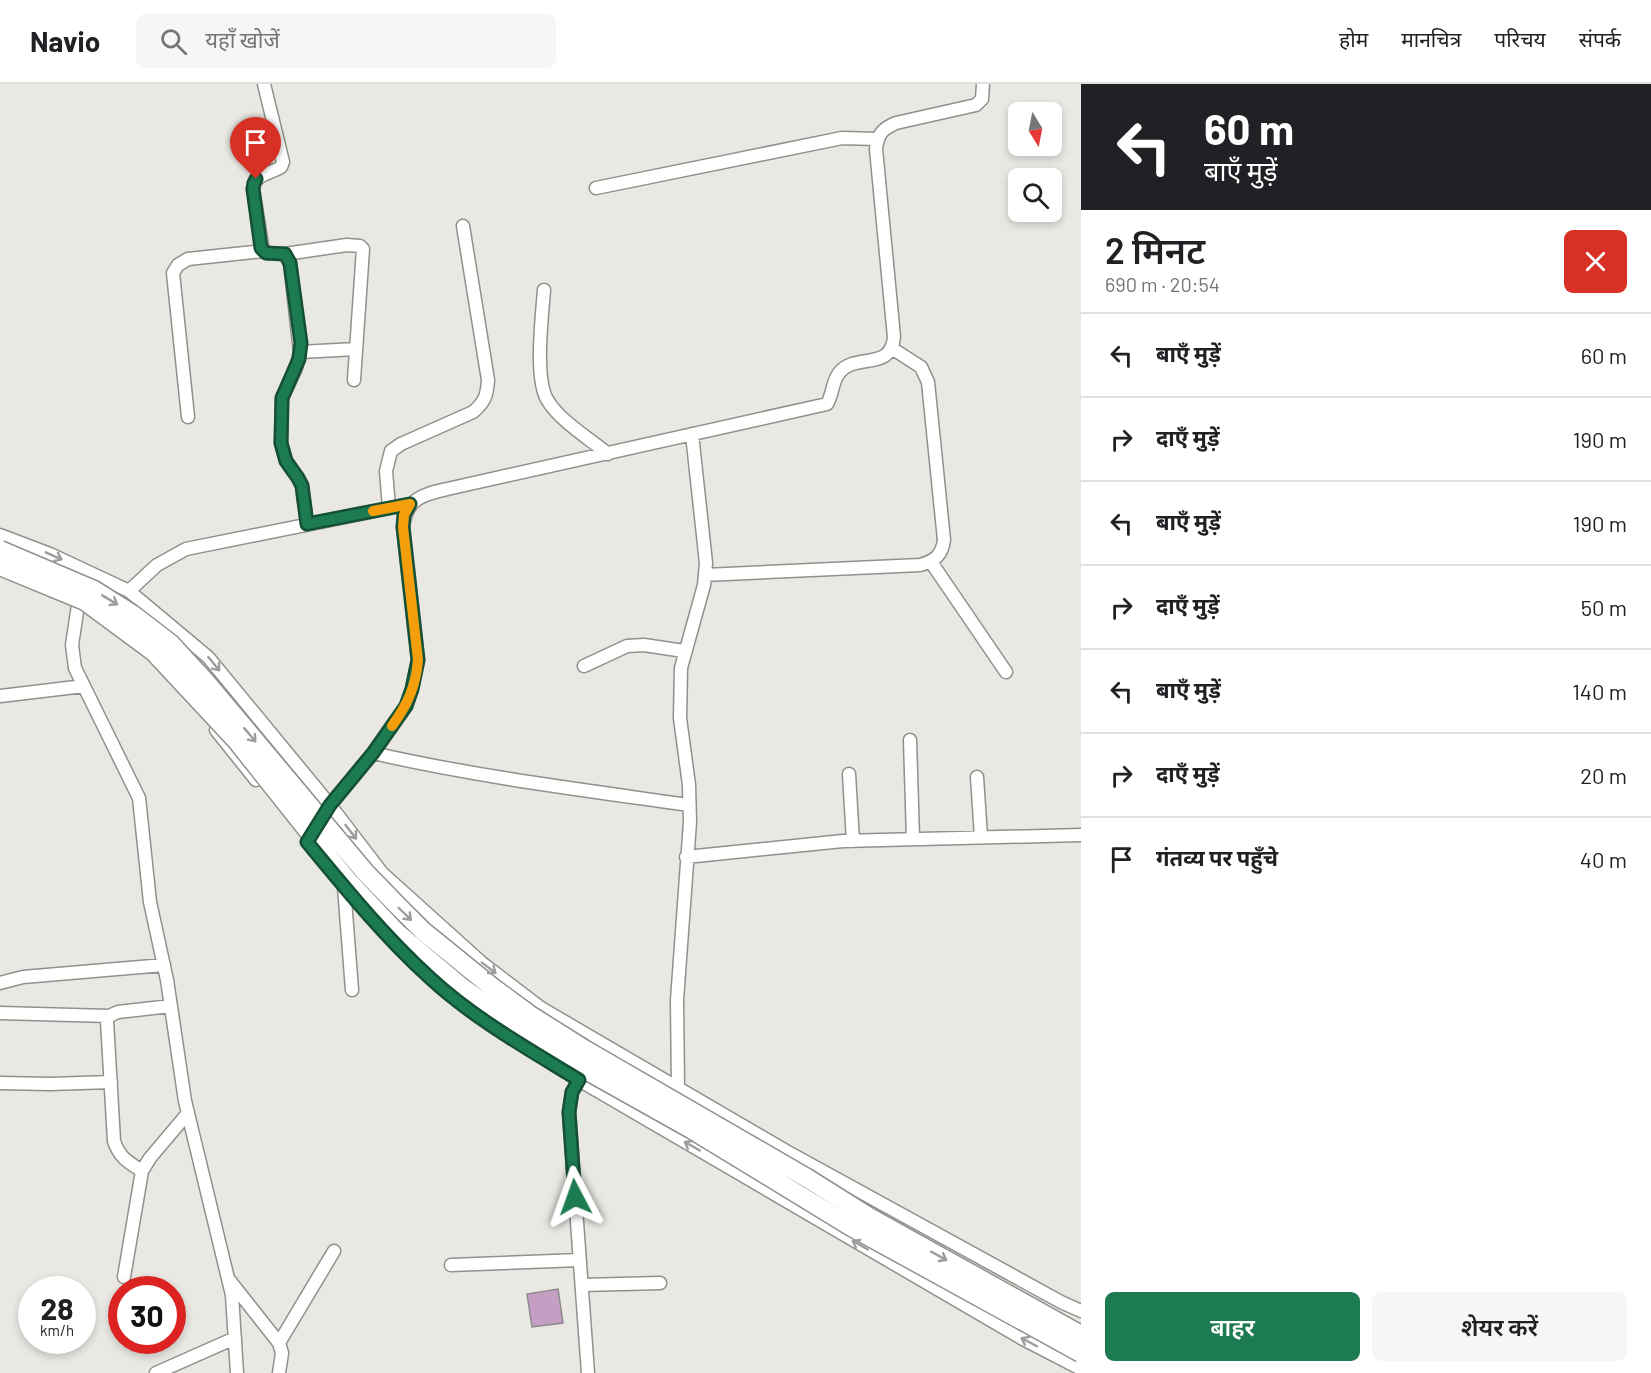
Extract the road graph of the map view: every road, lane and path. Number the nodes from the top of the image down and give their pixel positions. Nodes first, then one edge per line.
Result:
1 (264, 84) edge
2 (983, 84) edge
3 (877, 139) junction
4 (596, 188) dead end
5 (463, 226) dead end
6 (263, 251) junction
7 (285, 254) junction
8 (543, 290) dead end
9 (356, 349) junction
10 (893, 349) junction
11 (300, 352) junction
12 (354, 380) dead end
13 (188, 417) dead end
14 (692, 434) junction
15 (608, 454) junction
16 (410, 504) junction
17 (389, 508) junction
18 (307, 524) junction
19 (0, 535) edge
20 (0, 550) edge
21 (931, 562) junction
22 (0, 566) edge
23 (0, 574) edge
24 (705, 575) junction
25 (129, 591) junction
26 (78, 605) junction
27 (684, 651) junction
28 (584, 666) dead end
29 (1006, 672) dead end
30 (84, 686) junction
31 (0, 696) edge
32 (910, 740) dead end
33 (373, 753) junction
34 (849, 774) dead end
35 (976, 777) dead end
36 (330, 805) junction
37 (689, 805) junction
38 (1081, 835) edge
39 (981, 837) junction
40 (913, 838) junction
41 (853, 841) junction
42 (307, 842) junction
43 (686, 857) junction
44 (344, 887) junction
45 (164, 965) junction
46 (0, 982) edge
47 (352, 990) dead end
48 (170, 1004) junction
49 (0, 1013) edge
50 (109, 1016) junction
51 (579, 1080) junction
52 (111, 1082) junction
53 (0, 1083) edge
54 (678, 1088) junction
55 (188, 1113) junction
56 (142, 1172) junction
57 (334, 1251) dead end
58 (580, 1260) junction
59 (451, 1265) dead end
60 (124, 1276) edge
61 (230, 1280) junction
62 (660, 1283) dead end
63 (582, 1285) junction
64 (1081, 1311) edge
65 (1081, 1335) edge
66 (235, 1338) junction
67 (279, 1342) junction
68 (1081, 1353) edge
69 (1081, 1369) edge
70 (156, 1373) edge
71 (237, 1373) edge
72 (279, 1373) edge
73 (588, 1373) edge

1 - 6 street
2 - 3 street
3 - 4 street
3 - 10 street
5 - 17 street
6 - 7 street
6 - 13 street
7 - 9 street
7 - 11 street
8 - 15 street
9 - 11 street
9 - 12 street
10 - 14 street
10 - 21 street
11 - 18 street
14 - 15 street
14 - 24 street
15 - 16 street
16 - 17 street
16 - 33 street
17 - 18 street
18 - 25 street
19 -> 25 street
20 -> 65 highway, bridge
21 - 24 street
21 - 29 street
22 - 68 highway, bridge
23 - 26 street
24 - 27 street
25 -> 36 street
26 - 30 street
26 - 42 street
27 - 28 street
27 - 37 street
30 - 31 street
30 - 45 street
32 - 40 street
33 - 36 street
33 - 37 street
34 - 41 street
35 - 39 street
36 - 42 street
36 -> 54 street
37 - 43 street
38 - 39 street
39 - 40 street
40 - 41 street
41 - 43 street
42 - 44 street
43 - 54 street
44 - 47 street
44 - 51 street
45 - 46 street
45 - 48 street
48 - 50 street
48 - 55 street
49 - 50 street
50 - 52 street
51 - 58 street
69 -> 51 street
52 - 53 street
52 - 56 street
54 - 64 street
55 - 56 street
55 - 61 street
56 - 60 street
57 - 67 street
58 - 59 street
58 - 63 street
61 - 66 street
61 - 67 street
62 - 63 street
63 - 73 street
66 - 70 street
66 - 71 street
67 - 72 street

